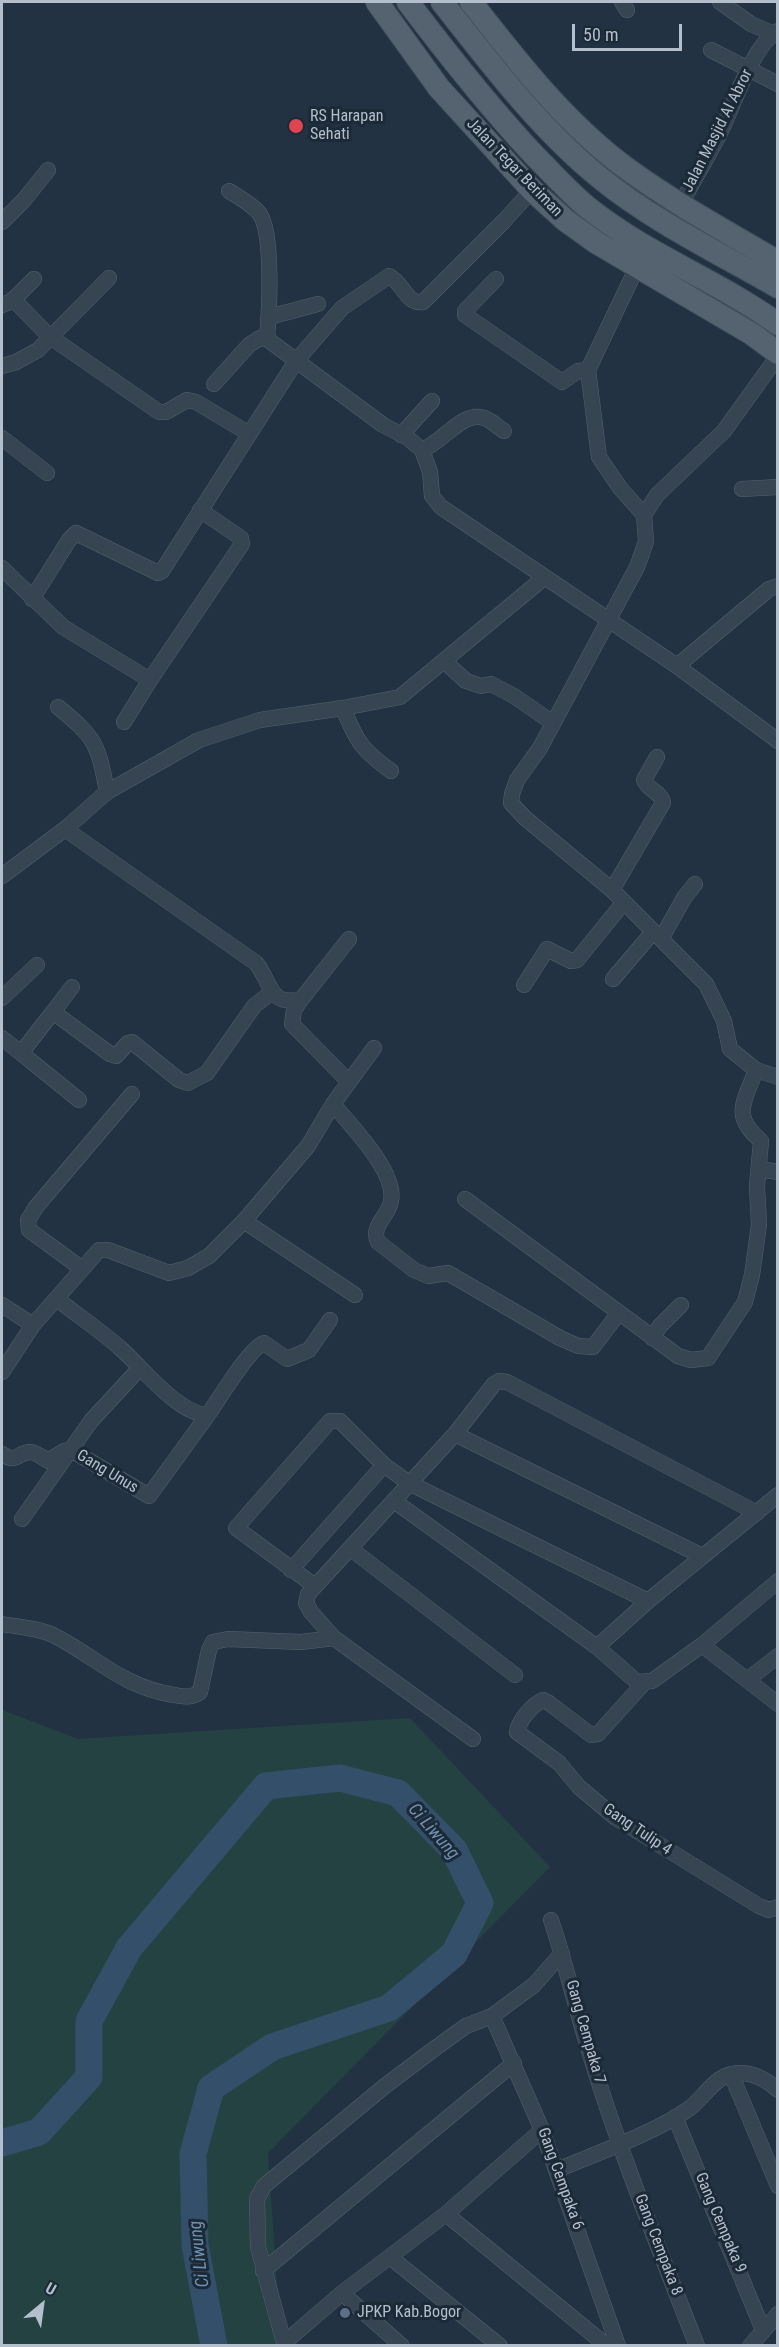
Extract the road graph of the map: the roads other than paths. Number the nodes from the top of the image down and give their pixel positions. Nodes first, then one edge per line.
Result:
1 (376, 2) edge
2 (408, 2) edge
3 (442, 2) edge
4 (471, 2) edge
5 (720, 2) edge
6 (775, 32) edge
7 (711, 50) dead end
8 (748, 70) junction
9 (777, 84) edge
10 (536, 114) junction
11 (514, 133) junction
12 (48, 170) dead end
13 (532, 190) junction
14 (229, 191) dead end
15 (681, 204) junction
16 (2, 222) edge
17 (777, 262) edge
18 (637, 267) junction
19 (684, 268) junction
20 (109, 278) dead end
21 (34, 279) dead end
22 (496, 279) dead end
23 (777, 287) edge
24 (7, 302) edge
25 (318, 304) dead end
26 (708, 308) junction
27 (269, 317) junction
28 (777, 324) edge
29 (50, 336) junction
30 (267, 339) junction
31 (777, 354) edge
32 (296, 361) junction
33 (2, 366) edge
34 (588, 370) junction
35 (214, 384) dead end
36 (432, 400) dead end
37 (504, 431) dead end
38 (248, 434) junction
39 (401, 435) junction
40 (2, 438) edge
41 (422, 450) junction
42 (47, 473) dead end
43 (777, 487) edge
44 (742, 489) dead end
45 (200, 510) junction
46 (644, 515) junction
47 (2, 568) edge
48 (545, 577) junction
49 (777, 586) edge
50 (32, 599) junction
51 (609, 620) junction
52 (444, 661) junction
53 (677, 666) junction
54 (150, 680) junction
55 (58, 707) dead end
56 (343, 708) junction
57 (124, 722) dead end
58 (553, 723) junction
59 (777, 741) edge
60 (657, 757) dead end
61 (391, 771) dead end
62 (107, 792) junction
63 (65, 830) junction
64 (2, 876) edge
65 (695, 884) dead end
66 (612, 890) junction
67 (624, 902) junction
68 (657, 936) junction
69 (349, 939) dead end
70 (37, 965) dead end
71 (614, 979) dead end
72 (524, 985) dead end
73 (72, 987) dead end
74 (272, 992) junction
75 (2, 998) edge
76 (300, 1001) junction
77 (53, 1012) junction
78 (2, 1038) edge
79 (374, 1048) dead end
80 (21, 1053) junction
81 (756, 1070) junction
82 (777, 1077) edge
83 (349, 1082) junction
84 (132, 1094) dead end
85 (79, 1100) dead end
86 (333, 1104) junction
87 (759, 1169) junction
88 (777, 1172) edge
89 (465, 1199) dead end
90 (244, 1221) junction
91 (81, 1268) junction
92 (355, 1295) dead end
93 (57, 1299) junction
94 (2, 1305) edge
95 (681, 1305) dead end
96 (618, 1314) junction
97 (330, 1320) dead end
98 (33, 1325) junction
99 (652, 1338) junction
100 (139, 1369) junction
101 (2, 1371) edge
102 (207, 1416) junction
103 (455, 1434) junction
104 (71, 1450) junction
105 (2, 1454) edge
106 (384, 1465) junction
107 (409, 1483) junction
108 (777, 1495) edge
109 (394, 1501) junction
110 (757, 1513) junction
111 (22, 1519) dead end
112 (351, 1549) junction
113 (702, 1556) junction
114 (291, 1570) junction
115 (777, 1581) edge
116 (315, 1586) junction
117 (648, 1601) junction
118 (2, 1624) edge
119 (334, 1638) junction
120 (702, 1644) junction
121 (597, 1647) junction
122 (777, 1656) edge
123 (515, 1675) dead end
124 (747, 1680) junction
125 (644, 1683) junction
126 (777, 1704) edge
127 (473, 1739) dead end
128 (777, 1908) edge
129 (551, 1920) dead end
130 (562, 1953) junction
131 (492, 2016) junction
132 (514, 2063) junction
133 (731, 2074) junction
134 (777, 2090) edge
135 (675, 2117) junction
136 (542, 2130) junction
137 (620, 2144) junction
138 (557, 2170) junction
139 (777, 2186) edge
140 (446, 2214) junction
141 (390, 2257) junction
142 (263, 2271) junction
143 (342, 2293) junction
144 (777, 2314) edge
145 (763, 2330) junction
146 (286, 2344) edge
147 (402, 2346) edge
148 (500, 2346) edge
149 (607, 2346) edge
150 (618, 2346) edge
151 (697, 2346) edge
152 (750, 2346) edge

1 - 13 main road, Jalan Tegar Beriman
2 - 11 main road, Jalan Tegar Beriman
3 - 10 main road
4 - 15 main road
5 - 6 street
6 - 8 street, Jalan Masjid Al Abror
7 - 8 street
8 - 9 street
8 - 15 street, Jalan Masjid Al Abror
10 - 11 main road
10 - 23 main road
11 - 19 main road, Jalan Tegar Beriman
12 - 16 street
13 - 18 main road, Jalan Tegar Beriman
13 - 32 street
14 - 27 street
15 - 17 main road
18 - 26 main road, Jalan Tegar Beriman
18 - 34 street
19 - 26 main road
19 - 28 main road, Jalan Tegar Beriman
20 - 29 street
21 - 24 street
22 - 34 street
24 - 29 street
25 - 27 street
26 - 31 main road, Jalan Tegar Beriman
27 - 30 street
29 - 33 street
29 - 38 street
30 - 32 street
30 - 35 street
31 - 46 street
32 - 38 street
32 - 39 street
34 - 46 street
36 - 39 street
37 - 41 street
38 - 45 street
39 - 41 street
40 - 42 street
41 - 48 street
43 - 44 street
45 - 50 street
45 - 54 street
46 - 51 street
47 - 50 street
48 - 51 street
48 - 52 street
49 - 53 street
50 - 54 street
51 - 53 street
51 - 58 street
52 - 56 street
52 - 58 street
53 - 59 street
54 - 57 street
55 - 62 street
56 - 61 street
56 - 62 street
58 - 66 street
60 - 66 street
62 - 63 street
63 - 64 street
63 - 74 street
65 - 68 street
66 - 67 street
67 - 68 street
67 - 72 street
68 - 71 street
68 - 81 street
69 - 76 street
70 - 75 street
73 - 77 street
74 - 76 street
74 - 77 street
76 - 83 street
77 - 80 street
78 - 80 street
79 - 83 street
80 - 85 street
81 - 82 street
81 - 87 street
83 - 86 street
84 - 91 street
86 - 90 street
86 - 96 street
87 - 88 street
87 - 99 street
89 - 96 street
90 - 91 street
90 - 92 street
91 - 93 street
93 - 98 street
93 - 100 street
94 - 98 street
95 - 99 street
96 - 99 street
97 - 102 street
98 - 101 street
100 - 102 street
100 - 104 street
102 - 104 street, Gang Unus
103 - 107 street
103 - 110 street
103 - 113 street
104 - 105 street, Gang Unus
104 - 111 street
106 - 107 street
106 - 114 street
106 - 114 street
107 - 109 street
107 - 117 street
108 - 110 street
109 - 112 street
109 - 121 street
110 - 113 street
112 - 116 street
112 - 123 street
113 - 117 street
114 - 116 street
115 - 120 street
116 - 119 street
117 - 121 street
118 - 119 street
119 - 127 street
120 - 124 street
120 - 125 street
121 - 125 street
122 - 124 street
124 - 126 street
125 - 128 street, Gang Tulip 4
129 - 130 street, Gang Cempaka 7
130 - 131 street
130 - 137 street, Gang Cempaka 7
131 - 132 street, Gang Cempaka 6
131 - 142 street
132 - 136 street, Gang Cempaka 6
132 - 142 street
133 - 134 street
133 - 135 street
133 - 139 street
135 - 137 street
135 - 145 street, Gang Cempaka 9
136 - 138 street, Gang Cempaka 6
136 - 140 street
137 - 138 street
137 - 151 street, Gang Cempaka 8
138 - 150 street, Gang Cempaka 6
140 - 141 street
140 - 149 street
141 - 143 street
141 - 148 street
142 - 146 street
143 - 146 street
143 - 147 street
144 - 145 street
145 - 152 street

